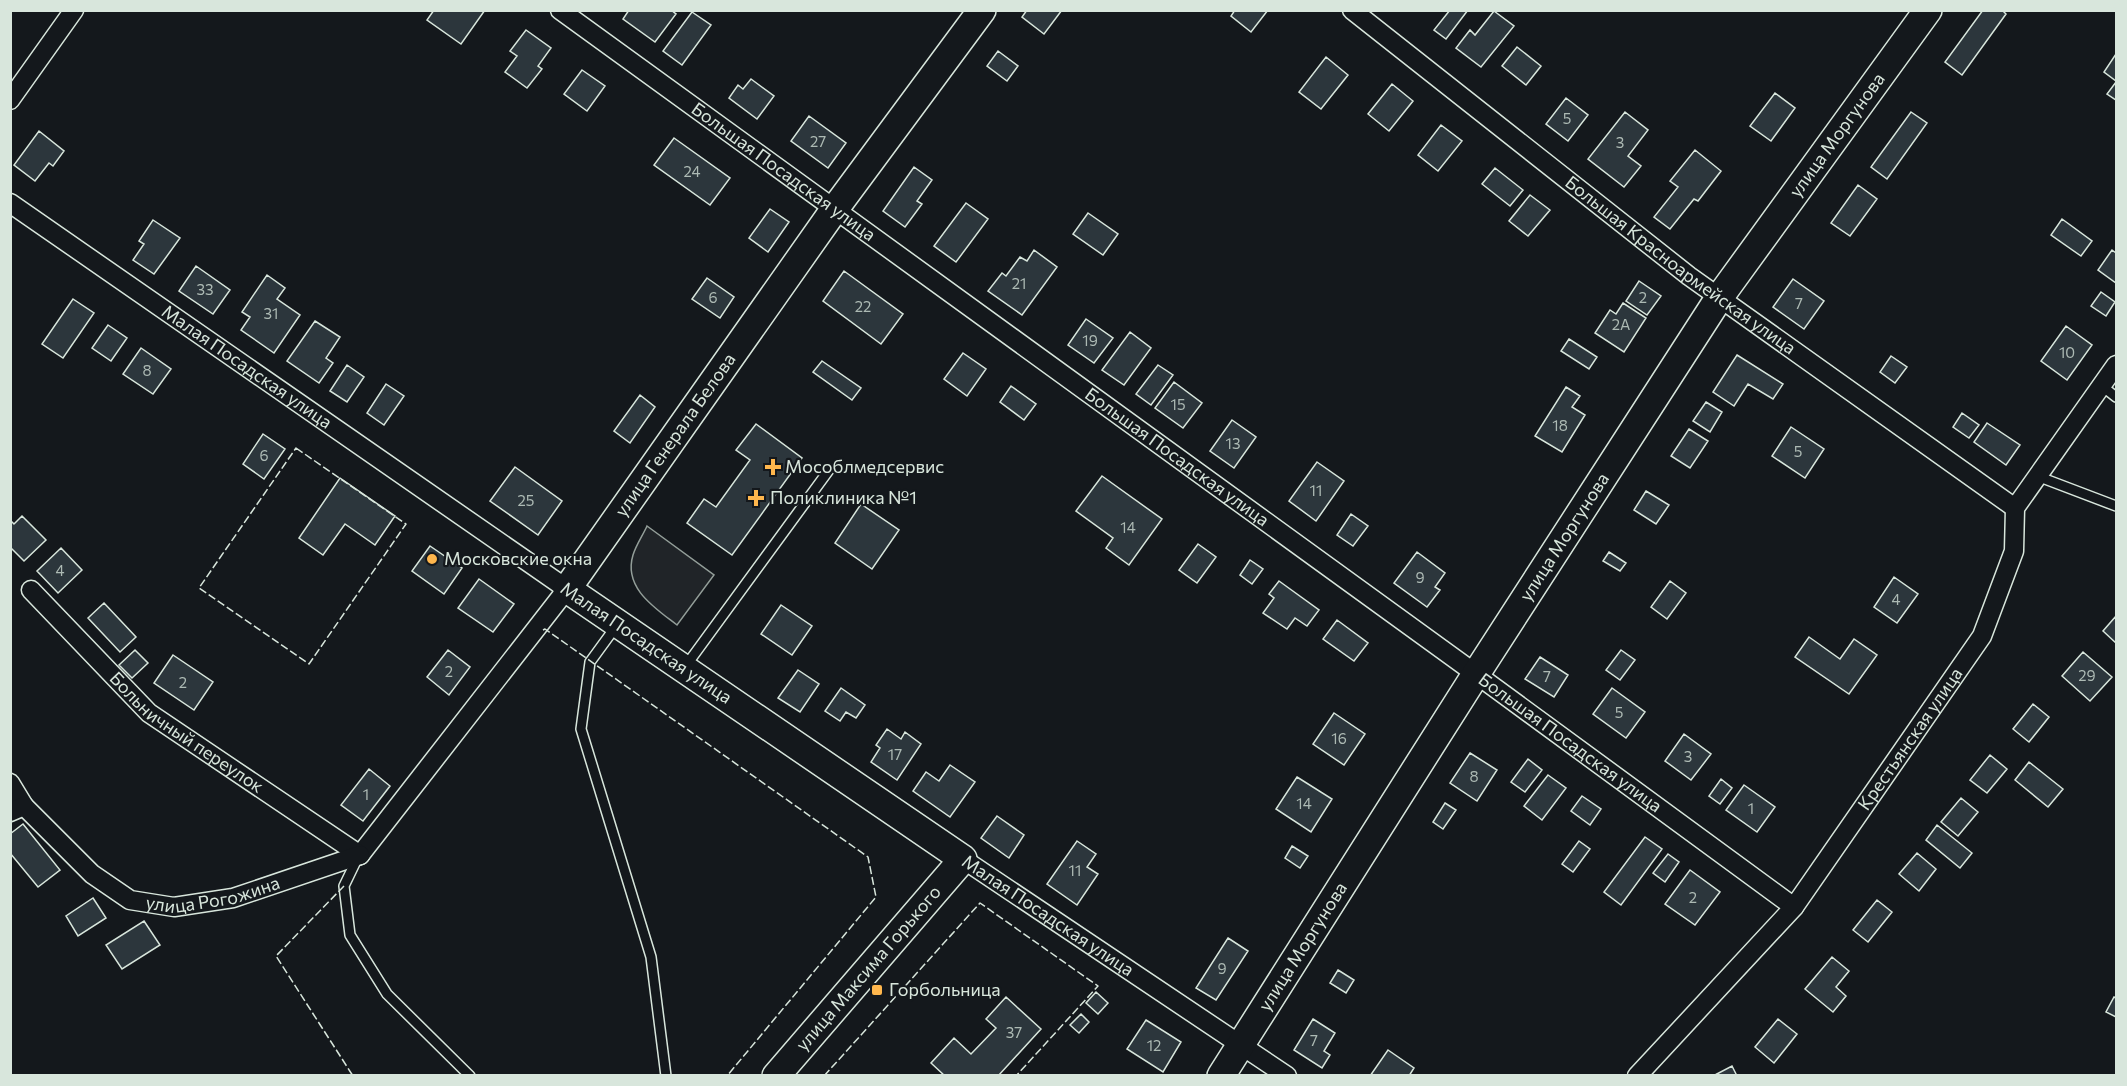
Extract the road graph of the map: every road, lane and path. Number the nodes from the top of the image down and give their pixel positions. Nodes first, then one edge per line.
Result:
1 (74, 10) edge
2 (560, 10) edge
3 (982, 10) edge
4 (1352, 10) edge
5 (1928, 10) edge
6 (10, 100) edge
7 (10, 203) edge
8 (834, 210) junction
9 (1719, 298) junction
10 (2116, 365) edge
11 (2109, 391) edge
12 (829, 470) dead end
13 (2037, 476) junction
14 (2116, 506) edge
15 (2015, 508) junction
16 (567, 589) junction
17 (31, 590) dead end
18 (618, 624) junction
19 (684, 669) junction
20 (1476, 674) junction
21 (10, 783) edge
22 (17, 809) edge
23 (360, 855) junction
24 (963, 860) junction
25 (1794, 908) junction
26 (1241, 1044) junction
27 (470, 1076) edge
28 (666, 1076) edge
29 (776, 1076) edge
30 (1221, 1076) edge
31 (1287, 1076) edge
32 (1637, 1076) edge

1 - 6 street
2 - 8 street, Большая Посадская улица
3 - 8 main road, улица Генерала Белова
4 - 9 street, Большая Красноармейская улица
5 - 9 main road, улица Моргунова
7 - 16 street, Малая Посадская улица
8 - 16 main road, улица Генерала Белова
8 - 20 street, Большая Посадская улица
9 - 15 street, Большая Красноармейская улица
9 - 20 main road, улица Моргунова
10 - 11 street
11 - 13 street
12 - 19 lane
13 - 14 lane
13 - 15 street
15 - 25 street, Крестьянская улица
16 - 18 main road, Малая Посадская улица
16 - 23 street, улица Генерала Белова
17 - 23 street, Больничный переулок
18 - 19 main road, Малая Посадская улица
18 - 28 lane
19 - 24 main road, Малая Посадская улица
20 - 25 street, Большая Посадская улица
20 - 26 main road, улица Моргунова
21 - 22 street, улица Рогожина
22 - 23 street, улица Рогожина
23 - 27 lane
24 - 26 street, Малая Посадская улица
24 - 29 main road, улица Максима Горького
25 - 32 street, Крестьянская улица
26 - 30 main road, улица Моргунова
26 - 31 street, Малая Посадская улица

